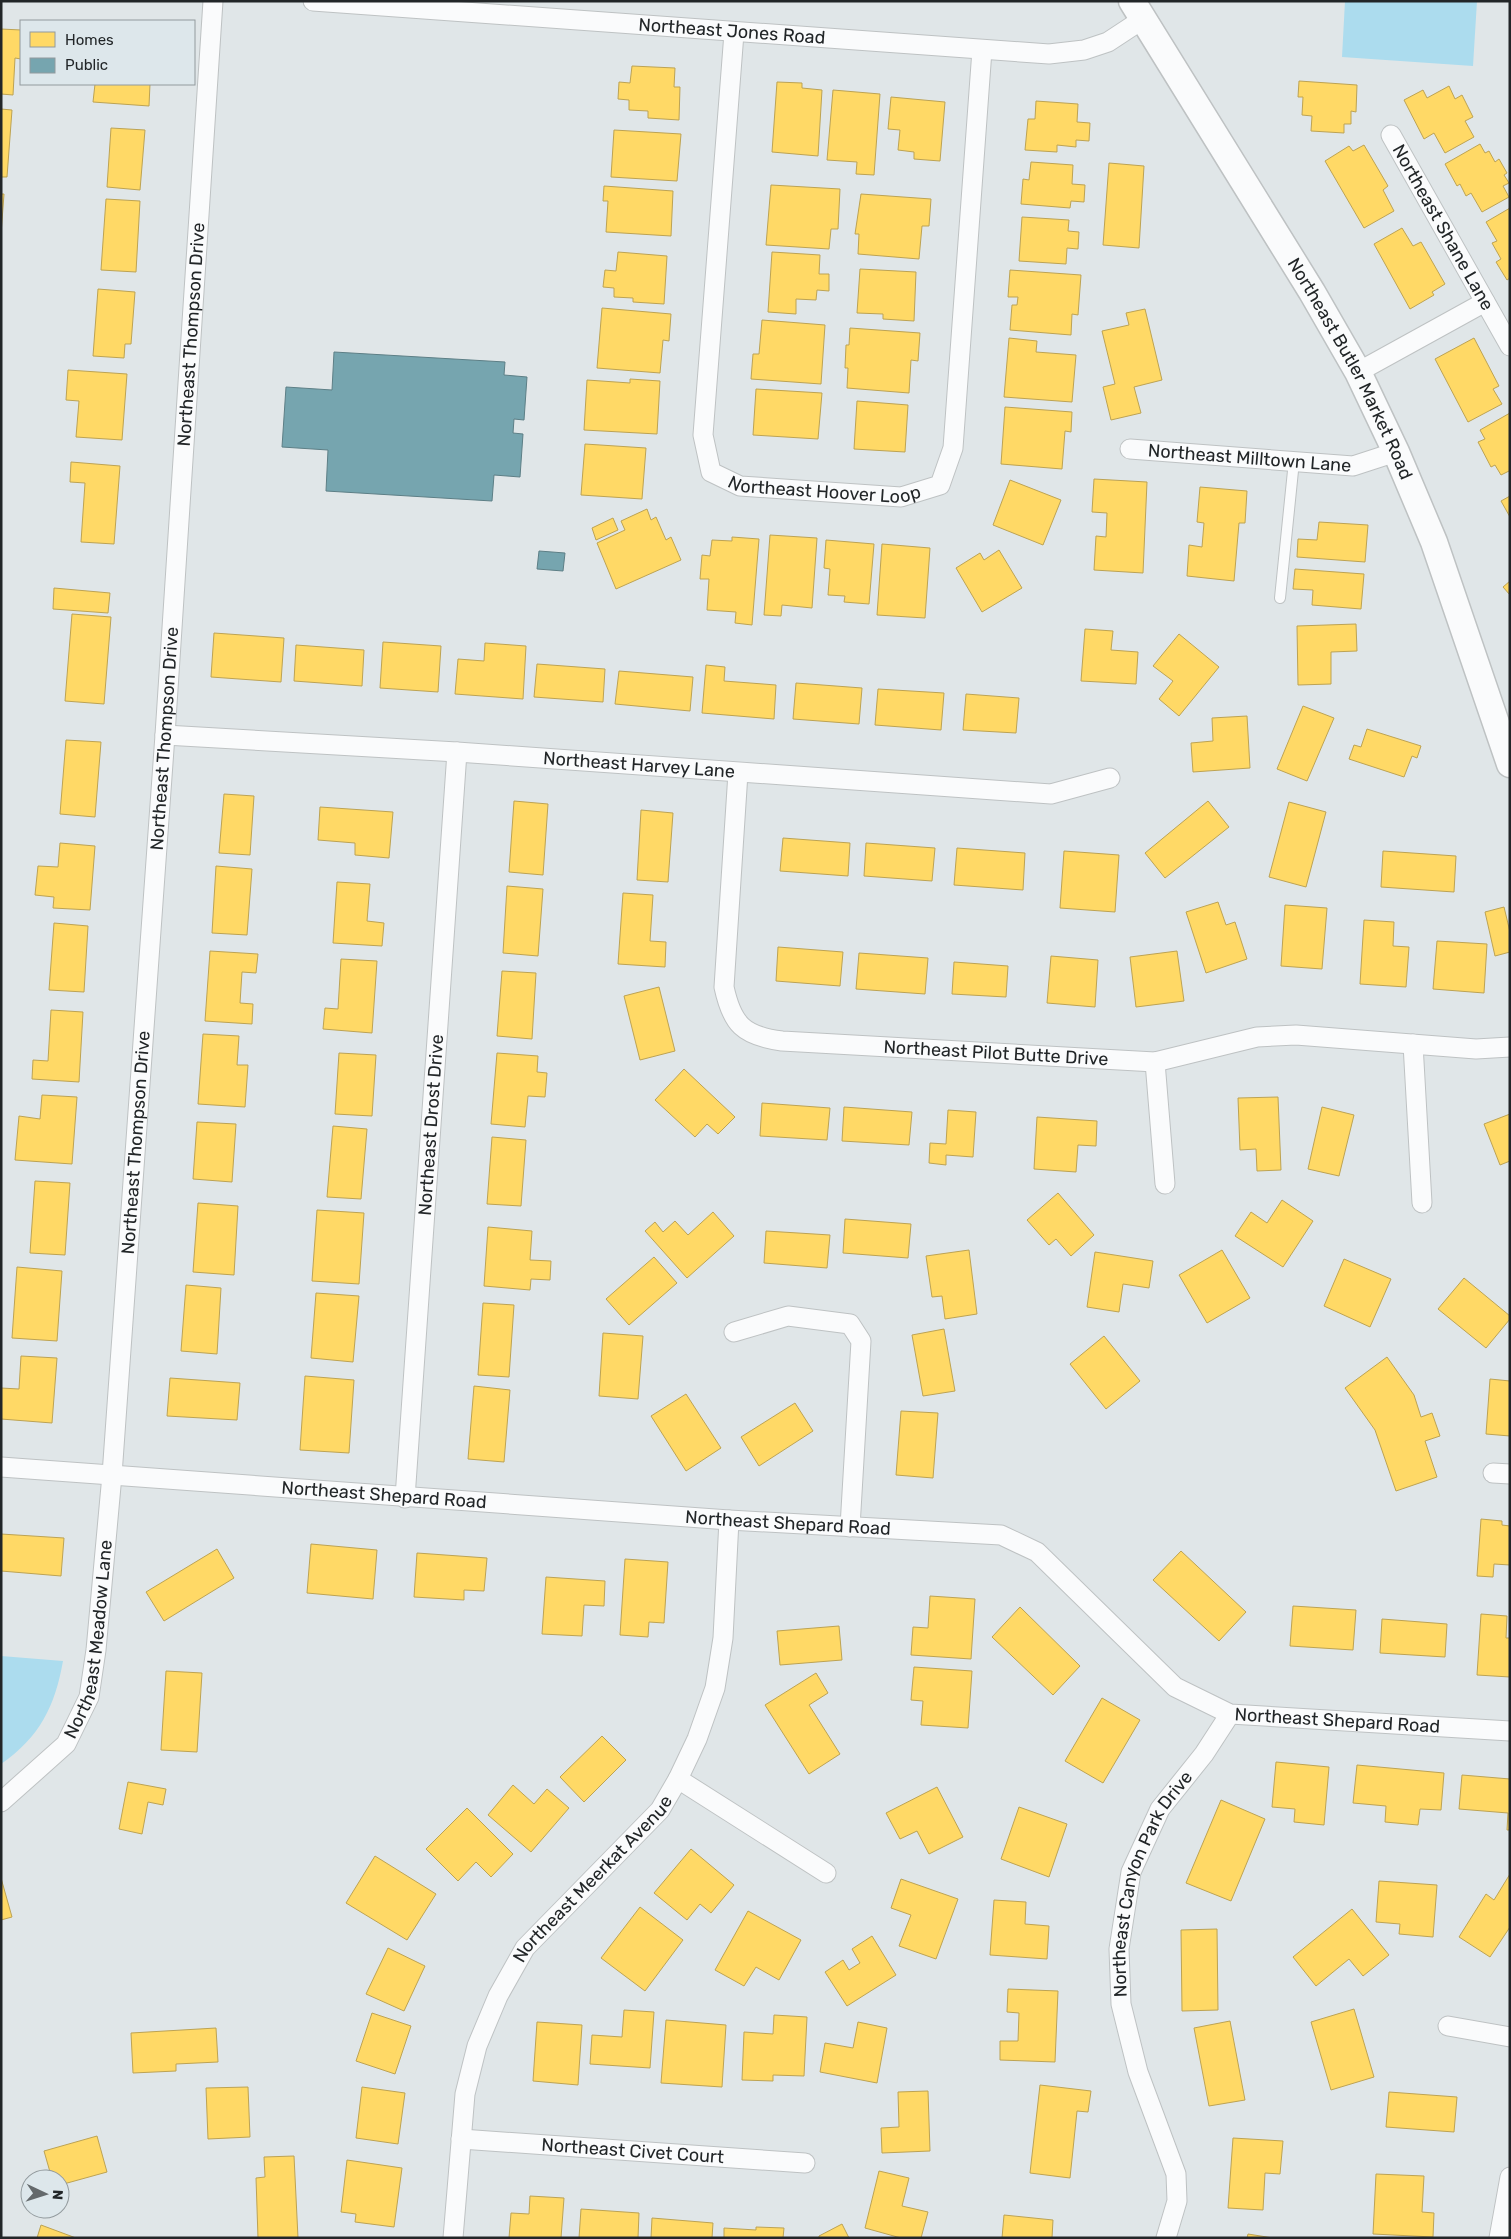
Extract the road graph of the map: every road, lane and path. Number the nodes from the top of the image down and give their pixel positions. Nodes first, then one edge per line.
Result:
1 (214, 1) edge
2 (313, 1) edge
3 (387, 4) edge
4 (1137, 10) edge
5 (734, 33) junction
6 (982, 50) junction
7 (1392, 135) dead end
8 (1485, 302) junction
9 (1510, 346) edge
10 (1358, 372) junction
11 (1130, 448) dead end
12 (1396, 452) junction
13 (1294, 461) junction
14 (1280, 598) dead end
15 (165, 735) junction
16 (1507, 748) edge
17 (457, 752) junction
18 (738, 772) junction
19 (1110, 778) dead end
20 (1413, 1044) junction
21 (1510, 1047) edge
22 (1156, 1062) junction
23 (1165, 1184) dead end
24 (1422, 1203) dead end
25 (734, 1332) dead end
26 (1, 1467) edge
27 (112, 1475) junction
28 (405, 1498) junction
29 (729, 1520) junction
30 (850, 1527) junction
31 (1230, 1714) junction
32 (1510, 1731) edge
33 (678, 1779) junction
34 (1, 1802) edge
35 (826, 1873) dead end
36 (1448, 2026) dead end
37 (1510, 2037) edge
38 (461, 2139) junction
39 (806, 2163) dead end
40 (1510, 2177) edge
41 (453, 2238) edge
42 (1166, 2238) edge
43 (1498, 2238) edge

1 - 15 street, Northeast Thompson Drive
2 - 3 street, Northeast Jones Road
3 - 5 street, Northeast Jones Road
4 - 6 street, Northeast Jones Road
4 - 10 main road, Northeast Butler Market Road
5 - 6 street, Northeast Jones Road
5 - 6 street, Northeast Hoover Loop
7 - 8 street, Northeast Shane Lane
8 - 9 street, Northeast Shane Lane
8 - 10 street
10 - 12 main road, Northeast Butler Market Road
11 - 13 street, Northeast Milltown Lane
12 - 13 street, Northeast Milltown Lane
12 - 16 main road, Northeast Butler Market Road
13 - 14 lane
15 - 17 street, Northeast Harvey Lane
15 - 27 street, Northeast Thompson Drive
17 - 18 street, Northeast Harvey Lane
17 - 28 street, Northeast Drost Drive
18 - 19 street, Northeast Harvey Lane
18 - 22 street, Northeast Pilot Butte Drive
20 - 21 street, Northeast Pilot Butte Drive
20 - 22 street, Northeast Pilot Butte Drive
20 - 24 street
22 - 23 street
25 - 30 street
26 - 27 street, Northeast Shepard Road
27 - 28 street, Northeast Shepard Road
27 - 34 street, Northeast Meadow Lane
28 - 29 street, Northeast Shepard Road
29 - 30 street, Northeast Shepard Road
29 - 33 street, Northeast Meerkat Avenue
30 - 31 street, Northeast Shepard Road
31 - 32 street, Northeast Shepard Road
31 - 42 street, Northeast Canyon Park Drive
33 - 35 street
33 - 38 street, Northeast Meerkat Avenue
36 - 37 street
38 - 39 street, Northeast Civet Court
38 - 41 street, Northeast Meerkat Avenue
40 - 43 street

